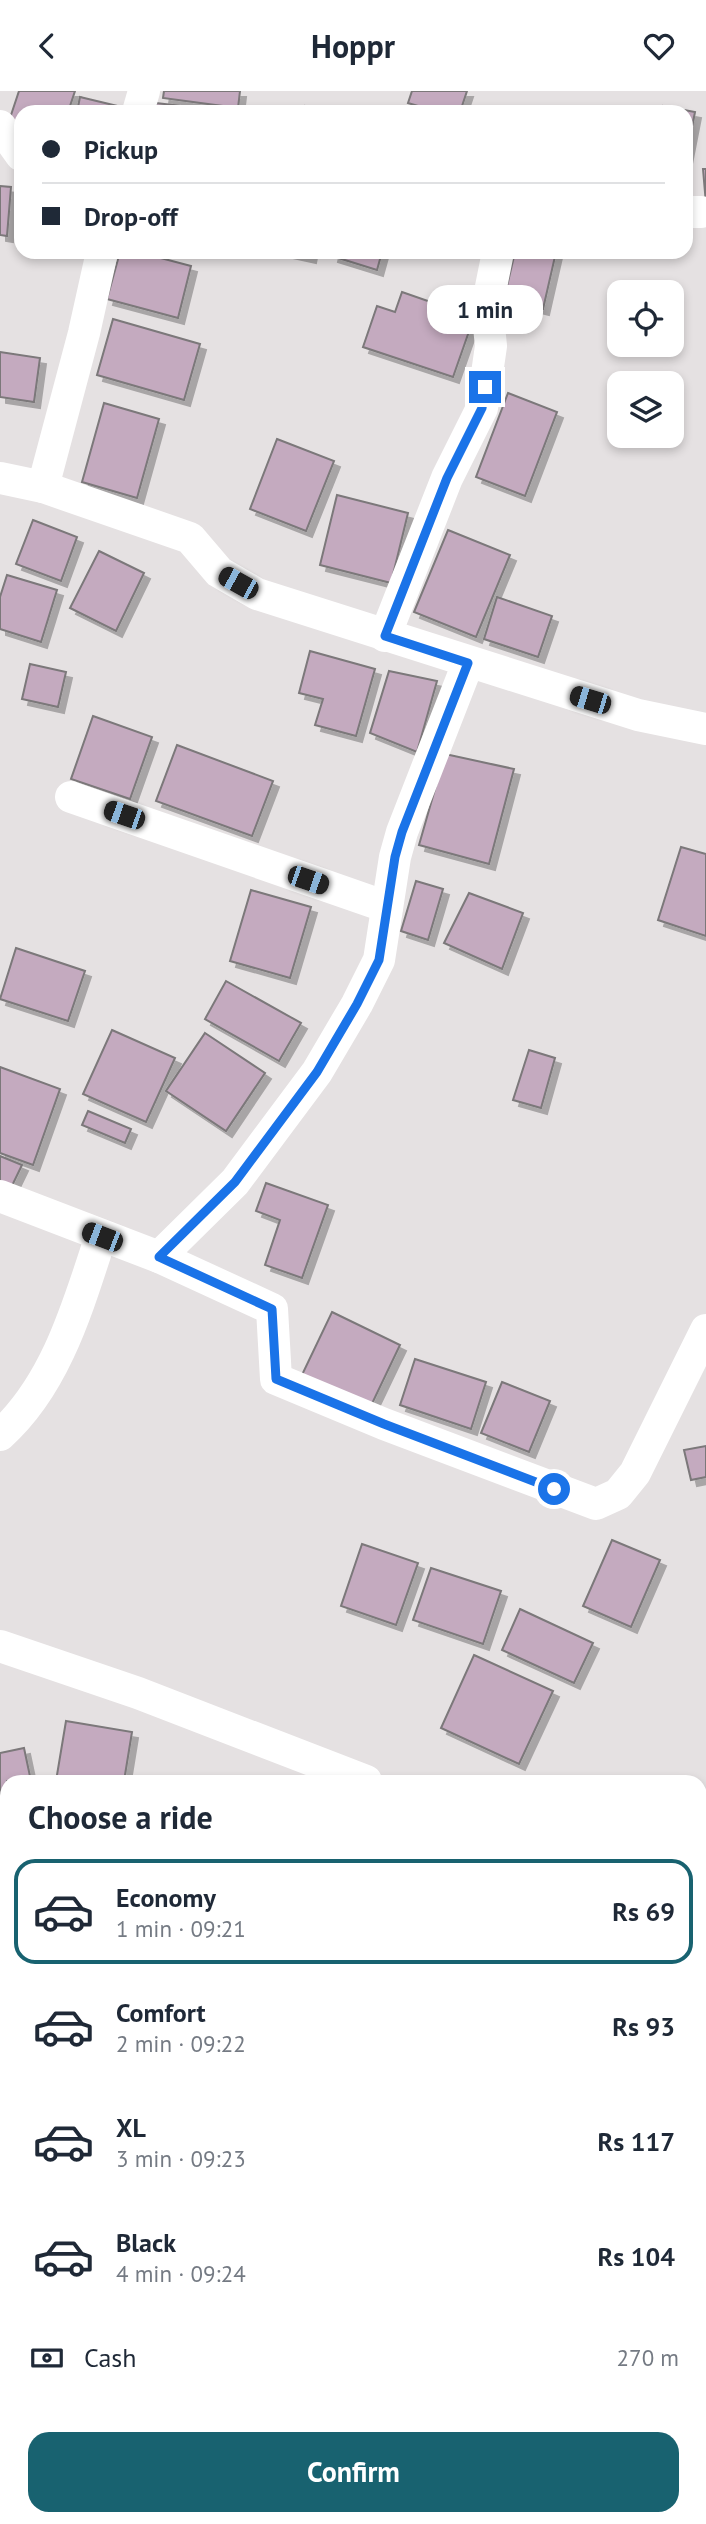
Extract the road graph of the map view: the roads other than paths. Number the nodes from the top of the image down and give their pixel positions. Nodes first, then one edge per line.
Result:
1 (0, 126) edge
2 (14, 145) edge
3 (101, 259) edge
4 (497, 259) edge
5 (0, 478) edge
6 (43, 487) junction
7 (385, 636) junction
8 (468, 663) junction
9 (706, 729) edge
10 (71, 797) dead end
11 (387, 907) junction
12 (0, 1196) edge
13 (102, 1237) junction
14 (159, 1257) junction
15 (706, 1329) edge
16 (0, 1436) edge
17 (0, 1646) edge
18 (350, 1775) edge

1 - 2 street
3 - 6 street
4 - 7 street
5 - 6 street
6 - 7 street
7 - 8 street
8 - 9 street
8 - 11 street
10 - 11 street
11 - 14 street
12 - 13 street
13 - 14 street
13 - 16 street
14 - 15 street
17 - 18 street

